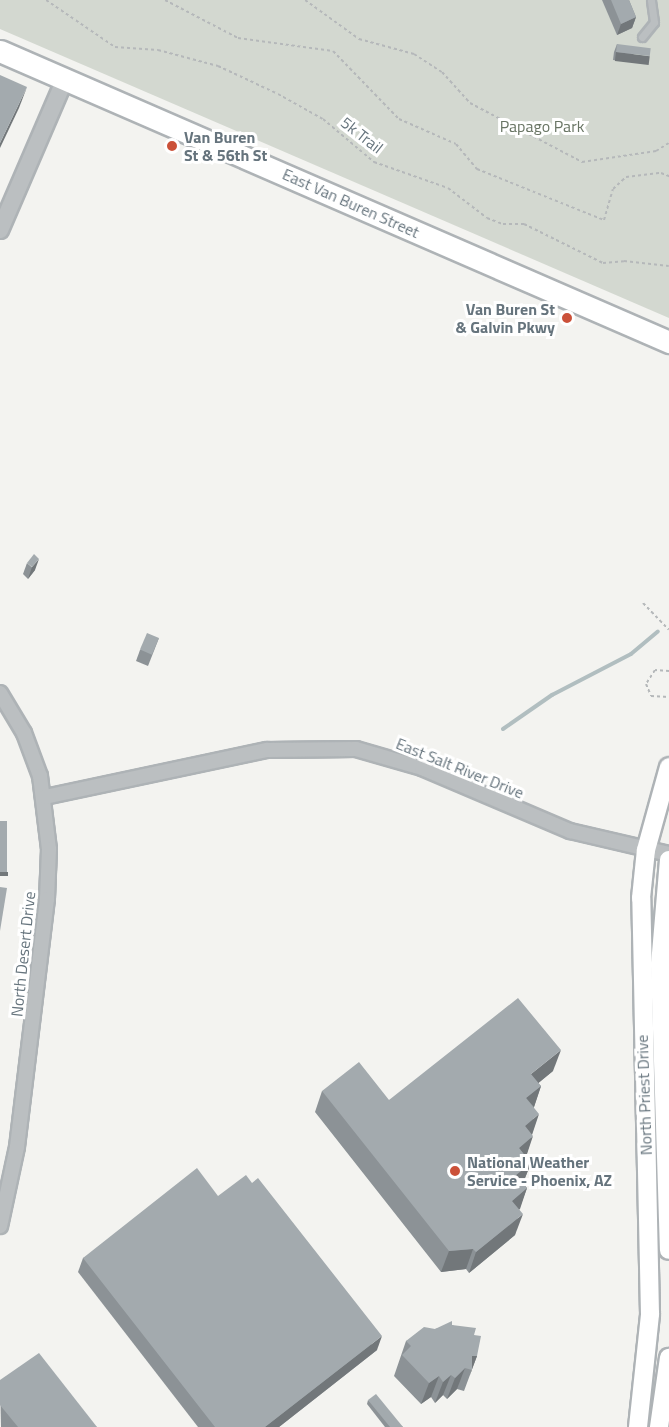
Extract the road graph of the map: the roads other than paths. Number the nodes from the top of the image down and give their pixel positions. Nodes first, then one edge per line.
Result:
1 (651, 0) edge
2 (642, 37) dead end
3 (0, 51) edge
4 (64, 79) junction
5 (0, 230) edge
6 (669, 342) edge
7 (0, 693) edge
8 (669, 767) edge
9 (45, 797) junction
10 (646, 850) junction
11 (669, 854) edge
12 (669, 860) edge
13 (0, 1226) edge
14 (669, 1250) edge
15 (669, 1358) edge
16 (638, 1427) edge
17 (659, 1427) edge

1 - 2 lane
3 - 4 main road, East Van Buren Street
4 - 5 street
4 - 6 main road, East Van Buren Street
7 - 9 street, North Desert Drive
8 - 10 main road, North Priest Drive
9 - 10 street, East Salt River Drive
9 - 13 street, North Desert Drive
10 - 11 street, East Salt River Drive
10 - 16 main road, North Priest Drive
12 - 14 main road, North Priest Drive
15 - 17 main road

